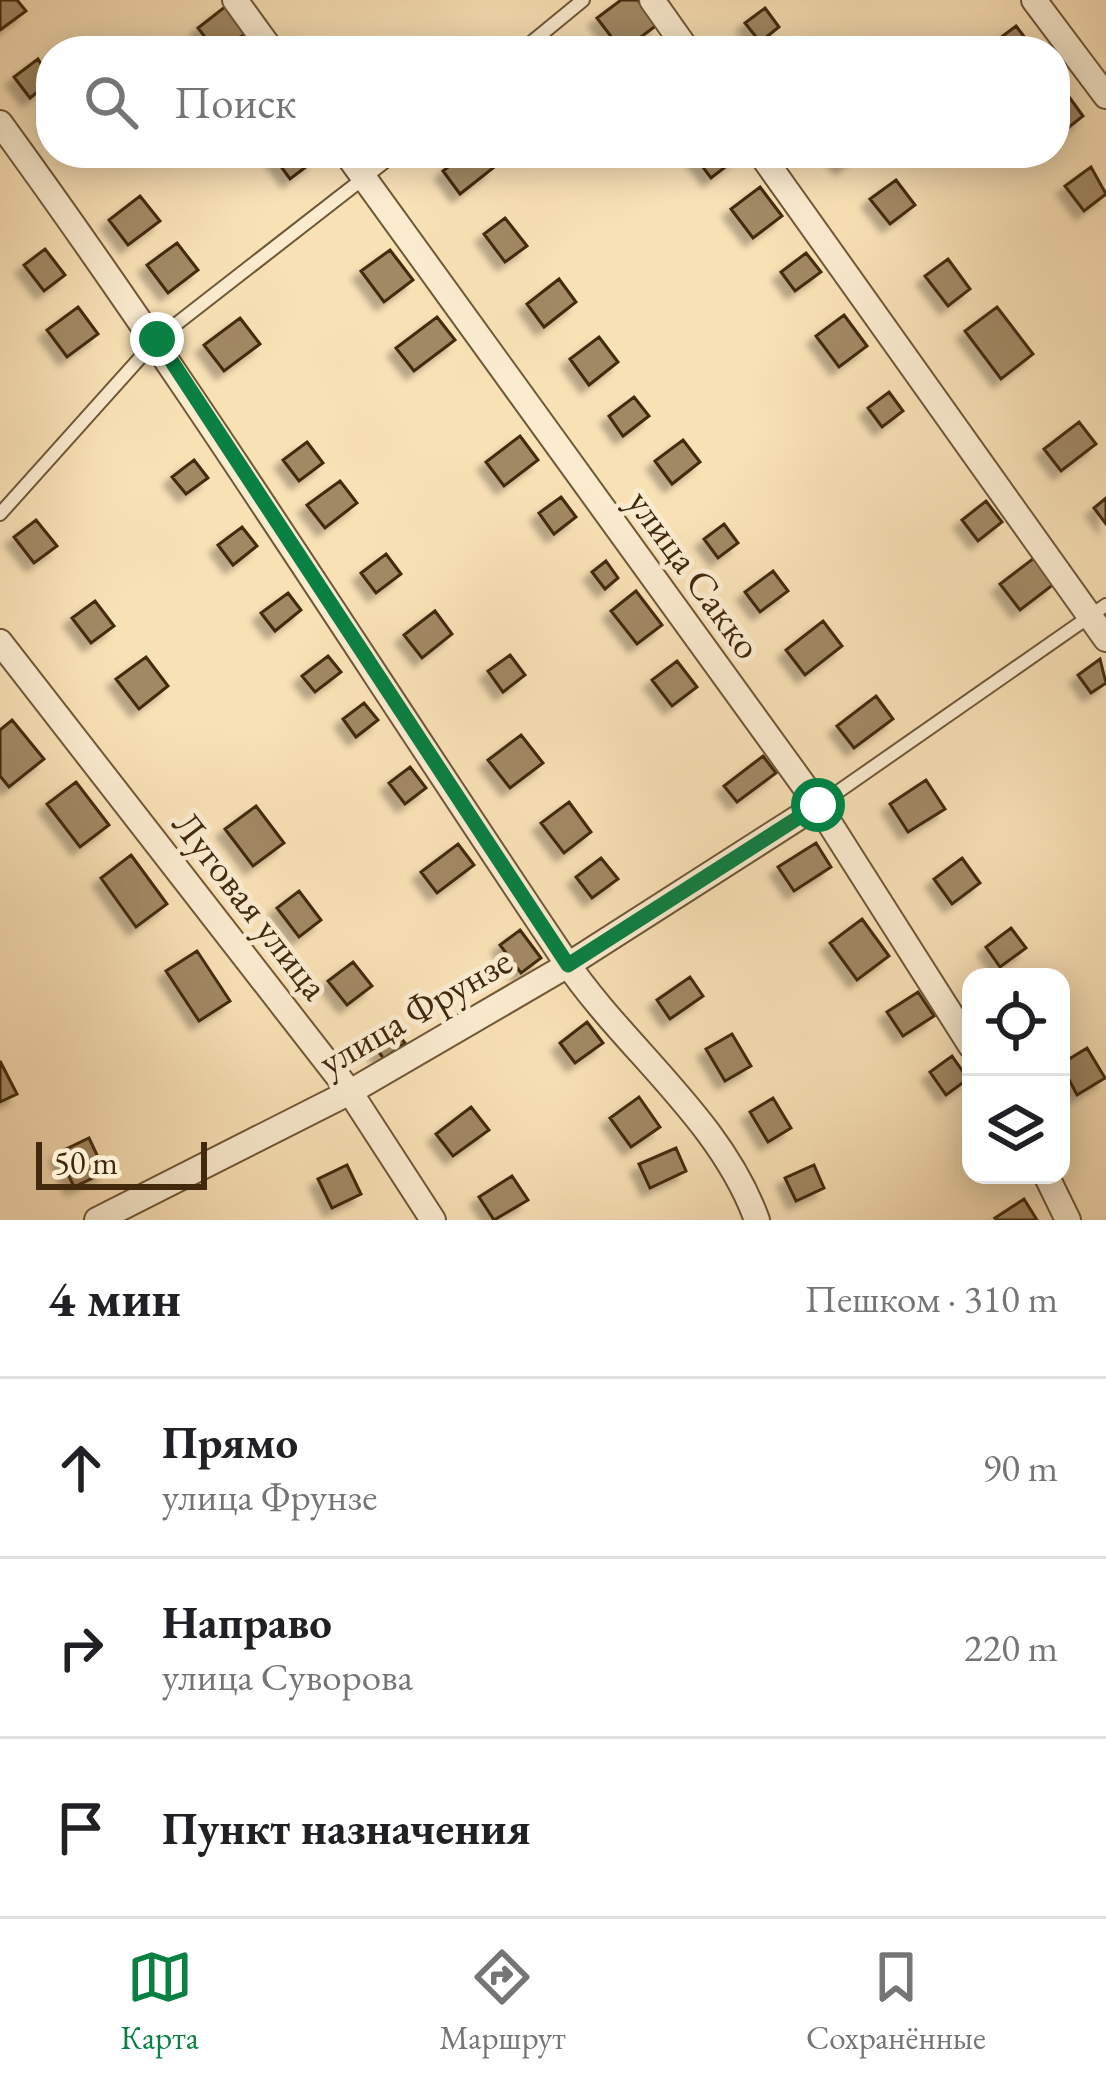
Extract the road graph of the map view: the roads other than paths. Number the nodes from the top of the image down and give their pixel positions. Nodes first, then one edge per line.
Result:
1 (235, 0) edge
2 (583, 0) edge
3 (652, 0) edge
4 (1034, 0) edge
5 (261, 36) edge
6 (539, 36) edge
7 (677, 36) edge
8 (1061, 36) edge
9 (1070, 48) edge
10 (1106, 96) edge
11 (0, 123) edge
12 (357, 168) edge
13 (378, 168) edge
14 (771, 168) edge
15 (365, 179) junction
16 (157, 339) junction
17 (0, 514) edge
18 (1098, 611) edge
19 (1106, 639) edge
20 (0, 642) edge
21 (818, 805) junction
22 (568, 965) junction
23 (962, 1032) edge
24 (350, 1092) junction
25 (1050, 1184) edge
26 (97, 1220) edge
27 (434, 1220) edge
28 (757, 1220) edge
29 (1068, 1220) edge

1 - 5 street
2 - 6 lane
3 - 7 street
4 - 8 street
9 - 10 street
11 - 16 street
12 - 15 street, улица Сакко
13 - 15 lane
14 - 18 street
15 - 16 lane
15 - 21 street, улица Сакко
16 - 17 lane
16 - 22 street
18 - 19 street
18 - 21 lane
20 - 24 street, Луговая улица
21 - 22 street, улица Фрунзе
21 - 23 street, улица Сакко
22 - 24 street, улица Фрунзе
22 - 28 street
24 - 26 street, улица Фрунзе
24 - 27 street, Луговая улица
25 - 29 street

